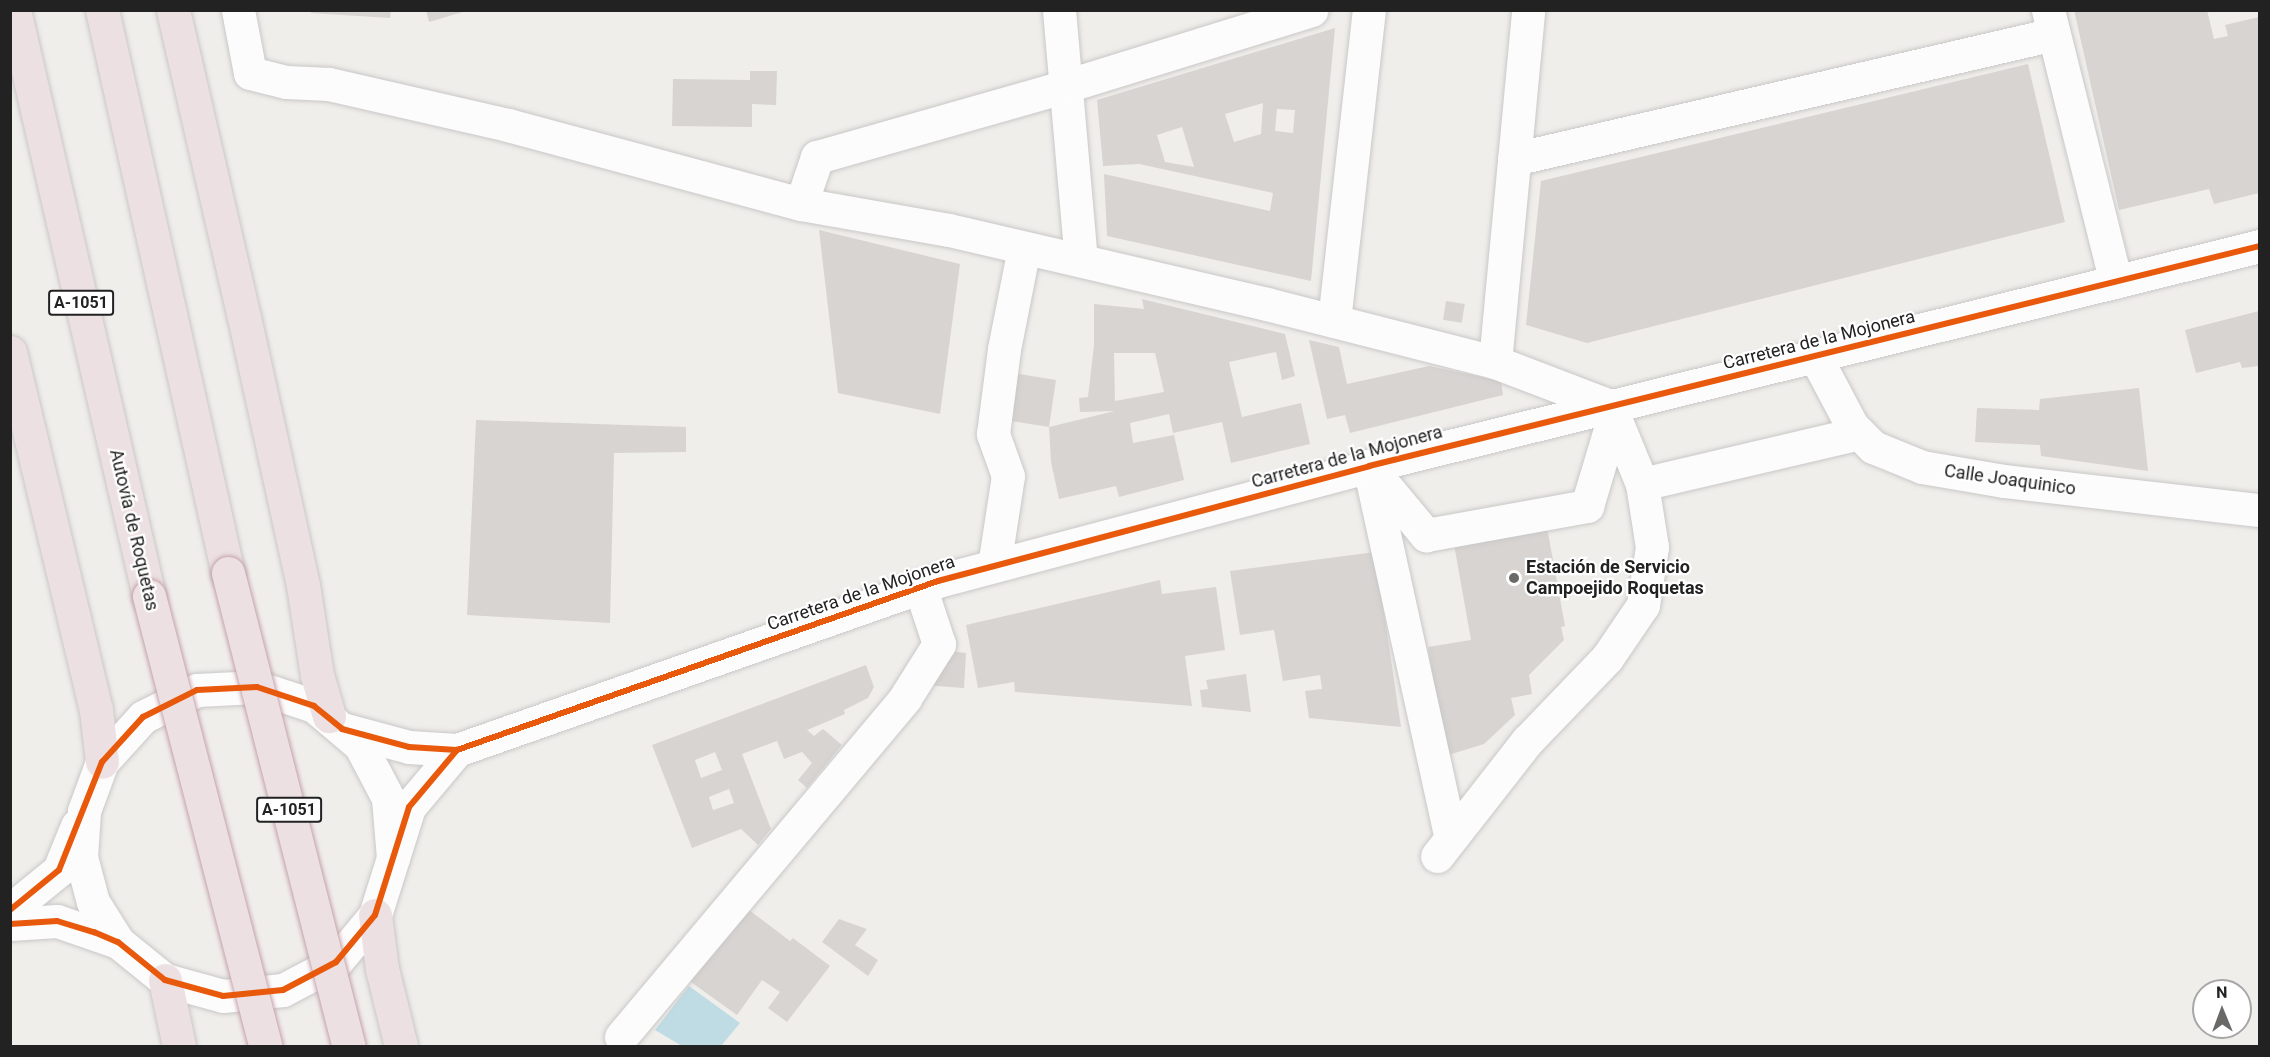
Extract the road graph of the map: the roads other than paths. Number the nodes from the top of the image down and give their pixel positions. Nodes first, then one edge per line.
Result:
1 (14, 10) edge
2 (102, 10) edge
3 (172, 10) edge
4 (238, 10) edge
5 (1059, 10) edge
6 (1312, 10) edge
7 (1369, 10) edge
8 (1528, 10) edge
9 (2051, 22) edge
10 (1066, 86) junction
11 (1514, 159) junction
12 (801, 204) junction
13 (2259, 246) edge
14 (1024, 248) junction
15 (1081, 260) junction
16 (2116, 282) junction
17 (1335, 321) junction
18 (10, 352) edge
19 (1815, 356) junction
20 (1495, 362) junction
21 (1612, 411) junction
22 (1859, 434) junction
23 (1369, 466) junction
24 (1642, 484) junction
25 (2259, 510) edge
26 (994, 566) junction
27 (920, 587) junction
28 (335, 723) junction
29 (457, 750) junction
30 (102, 762) junction
31 (84, 811) junction
32 (393, 858) junction
33 (10, 910) edge
34 (375, 915) junction
35 (10, 924) edge
36 (118, 942) junction
37 (165, 980) junction
38 (621, 1037) dead end
39 (179, 1047) edge
40 (265, 1047) edge
41 (349, 1047) edge
42 (401, 1047) edge

1 - 40 highway, Autovía de Roquetas / A-1051, bridge
2 - 41 highway, A-1051, bridge
3 - 28 highway
4 - 12 street
5 - 10 street
6 - 10 street
7 - 17 street
8 - 11 street
9 - 11 street
9 - 16 street
10 - 12 street
10 - 15 street
11 - 20 street
12 - 14 street
13 - 16 street, Carretera de la Mojonera
14 - 15 street
14 - 26 street
15 - 17 street
16 - 19 street, Carretera de la Mojonera
17 - 20 street
18 - 30 highway
19 - 21 street, Carretera de la Mojonera
19 - 22 street, Calle Joaquinico
20 - 21 street
21 - 23 street, Carretera de la Mojonera
21 - 23 street
21 - 24 street
22 - 24 street
22 - 25 street, Calle Joaquinico
23 - 24 street
23 - 26 street, Carretera de la Mojonera
26 - 27 street, Carretera de la Mojonera
27 - 29 street, Carretera de la Mojonera
27 - 38 street
28 - 29 street, Carretera de la Mojonera
28 - 30 street
28 - 32 street
29 - 32 street
30 - 31 street
31 - 33 street
31 - 36 street
32 - 34 street
34 - 37 street
34 - 42 highway
35 - 36 street
36 - 37 street
37 - 39 highway

